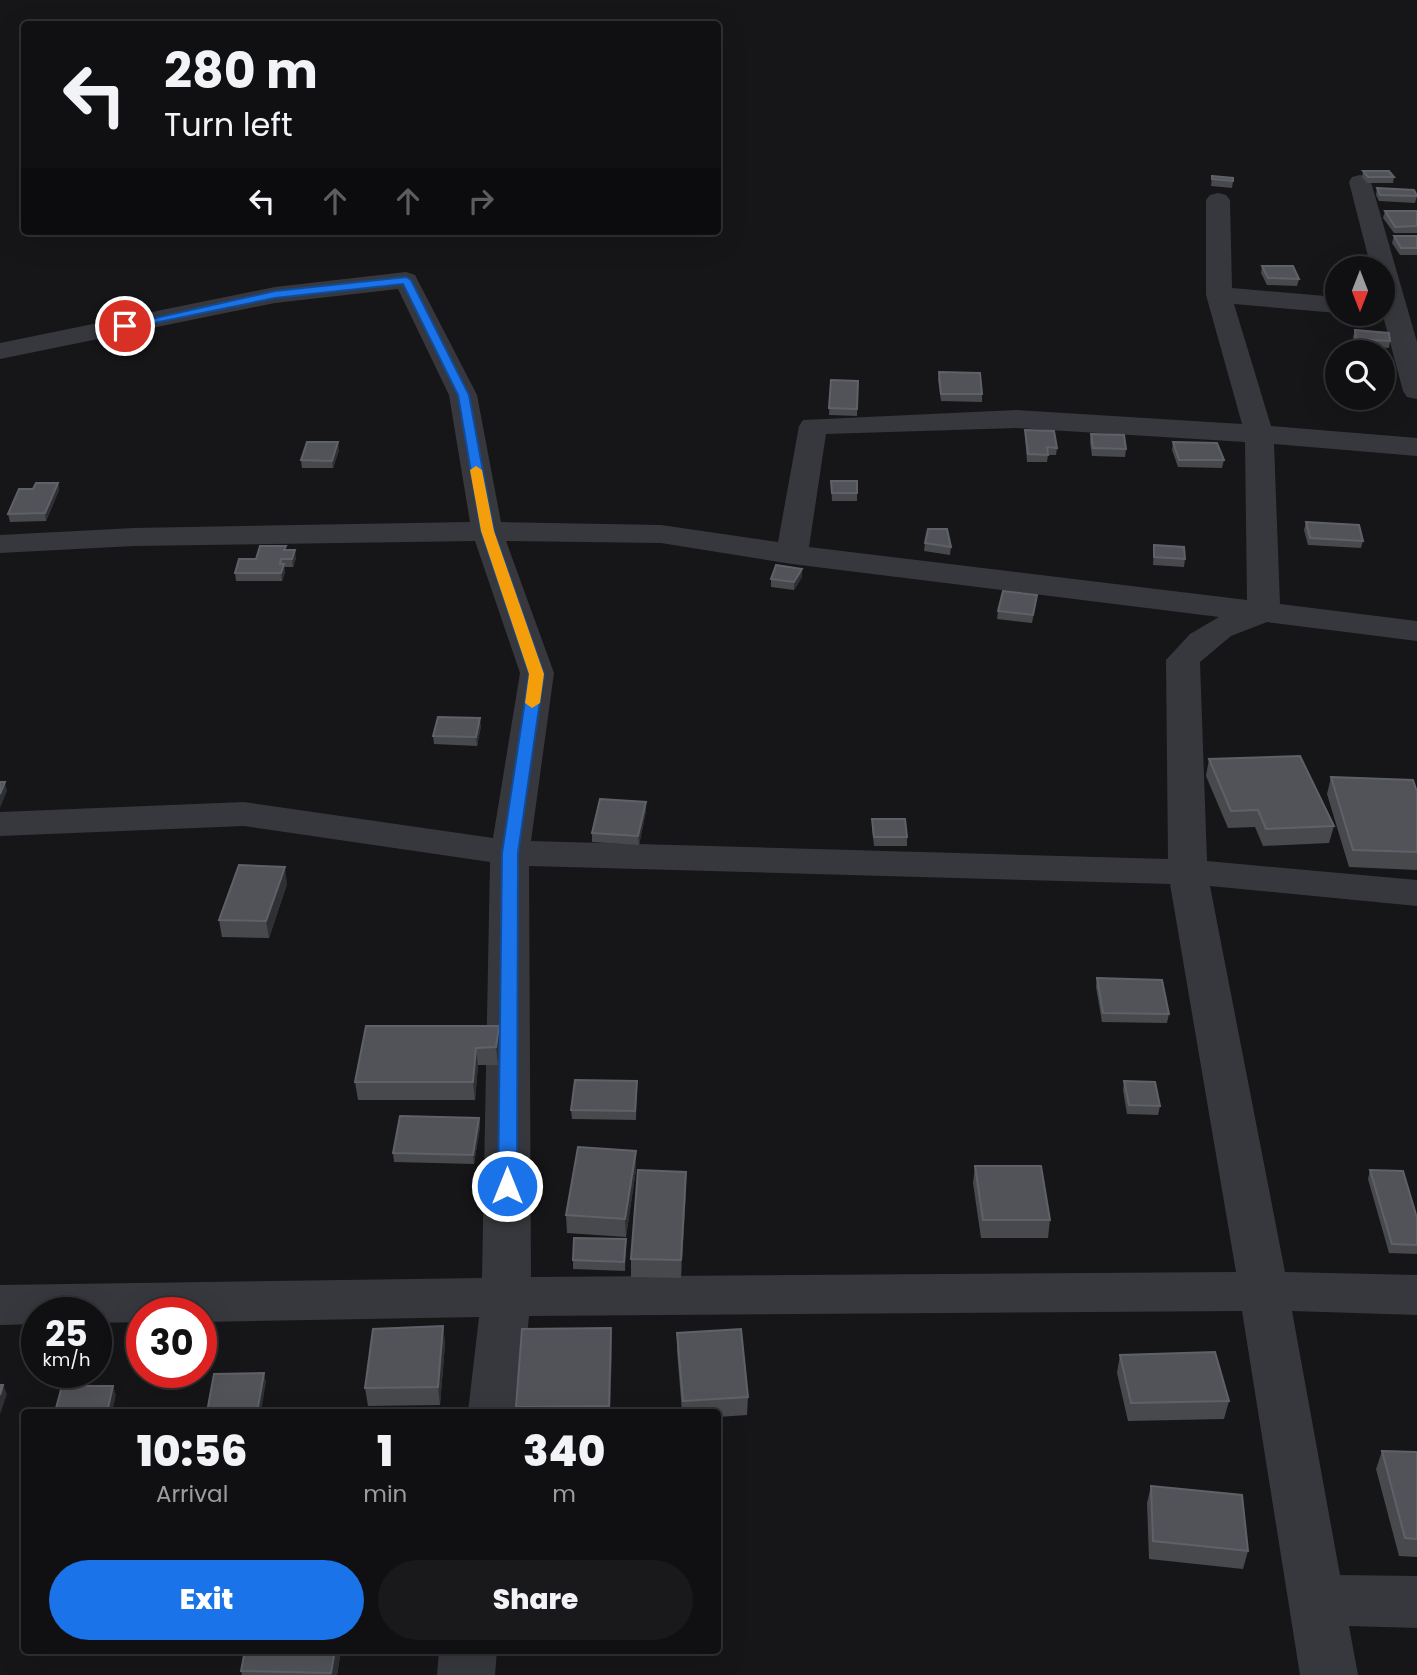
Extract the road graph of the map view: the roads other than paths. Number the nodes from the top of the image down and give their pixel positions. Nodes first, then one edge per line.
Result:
1 (1360, 182) edge
2 (1218, 200) dead end
3 (1377, 256) edge
4 (1219, 295) junction
5 (1325, 304) edge
6 (1395, 326) edge
7 (0, 351) edge
8 (1417, 391) edge
9 (1259, 434) junction
10 (1417, 447) edge
11 (487, 531) junction
12 (0, 544) edge
13 (792, 554) junction
14 (1264, 613) junction
15 (1417, 631) edge
16 (0, 824) edge
17 (510, 853) junction
18 (1188, 872) junction
19 (1417, 893) edge
20 (1264, 1291) junction
21 (1417, 1295) edge
22 (506, 1297) junction
23 (0, 1305) edge
24 (494, 1409) edge
25 (1316, 1600) junction
26 (1417, 1602) edge
27 (468, 1654) edge
28 (466, 1675) edge
29 (1329, 1675) edge

1 - 3 street
2 - 4 street
4 - 5 street
4 - 9 street
6 - 8 street
7 - 11 street
9 - 10 street
9 - 13 street
9 - 14 street
11 - 12 street
11 - 13 street
11 - 17 street
13 - 14 street
14 - 15 street
14 - 18 street
16 - 17 street
17 - 18 street
17 - 22 street
18 - 19 street
18 - 20 street
20 - 21 street
20 - 22 street
20 - 25 street
22 - 23 street
22 - 24 street
25 - 26 street
25 - 29 street
27 - 28 street

